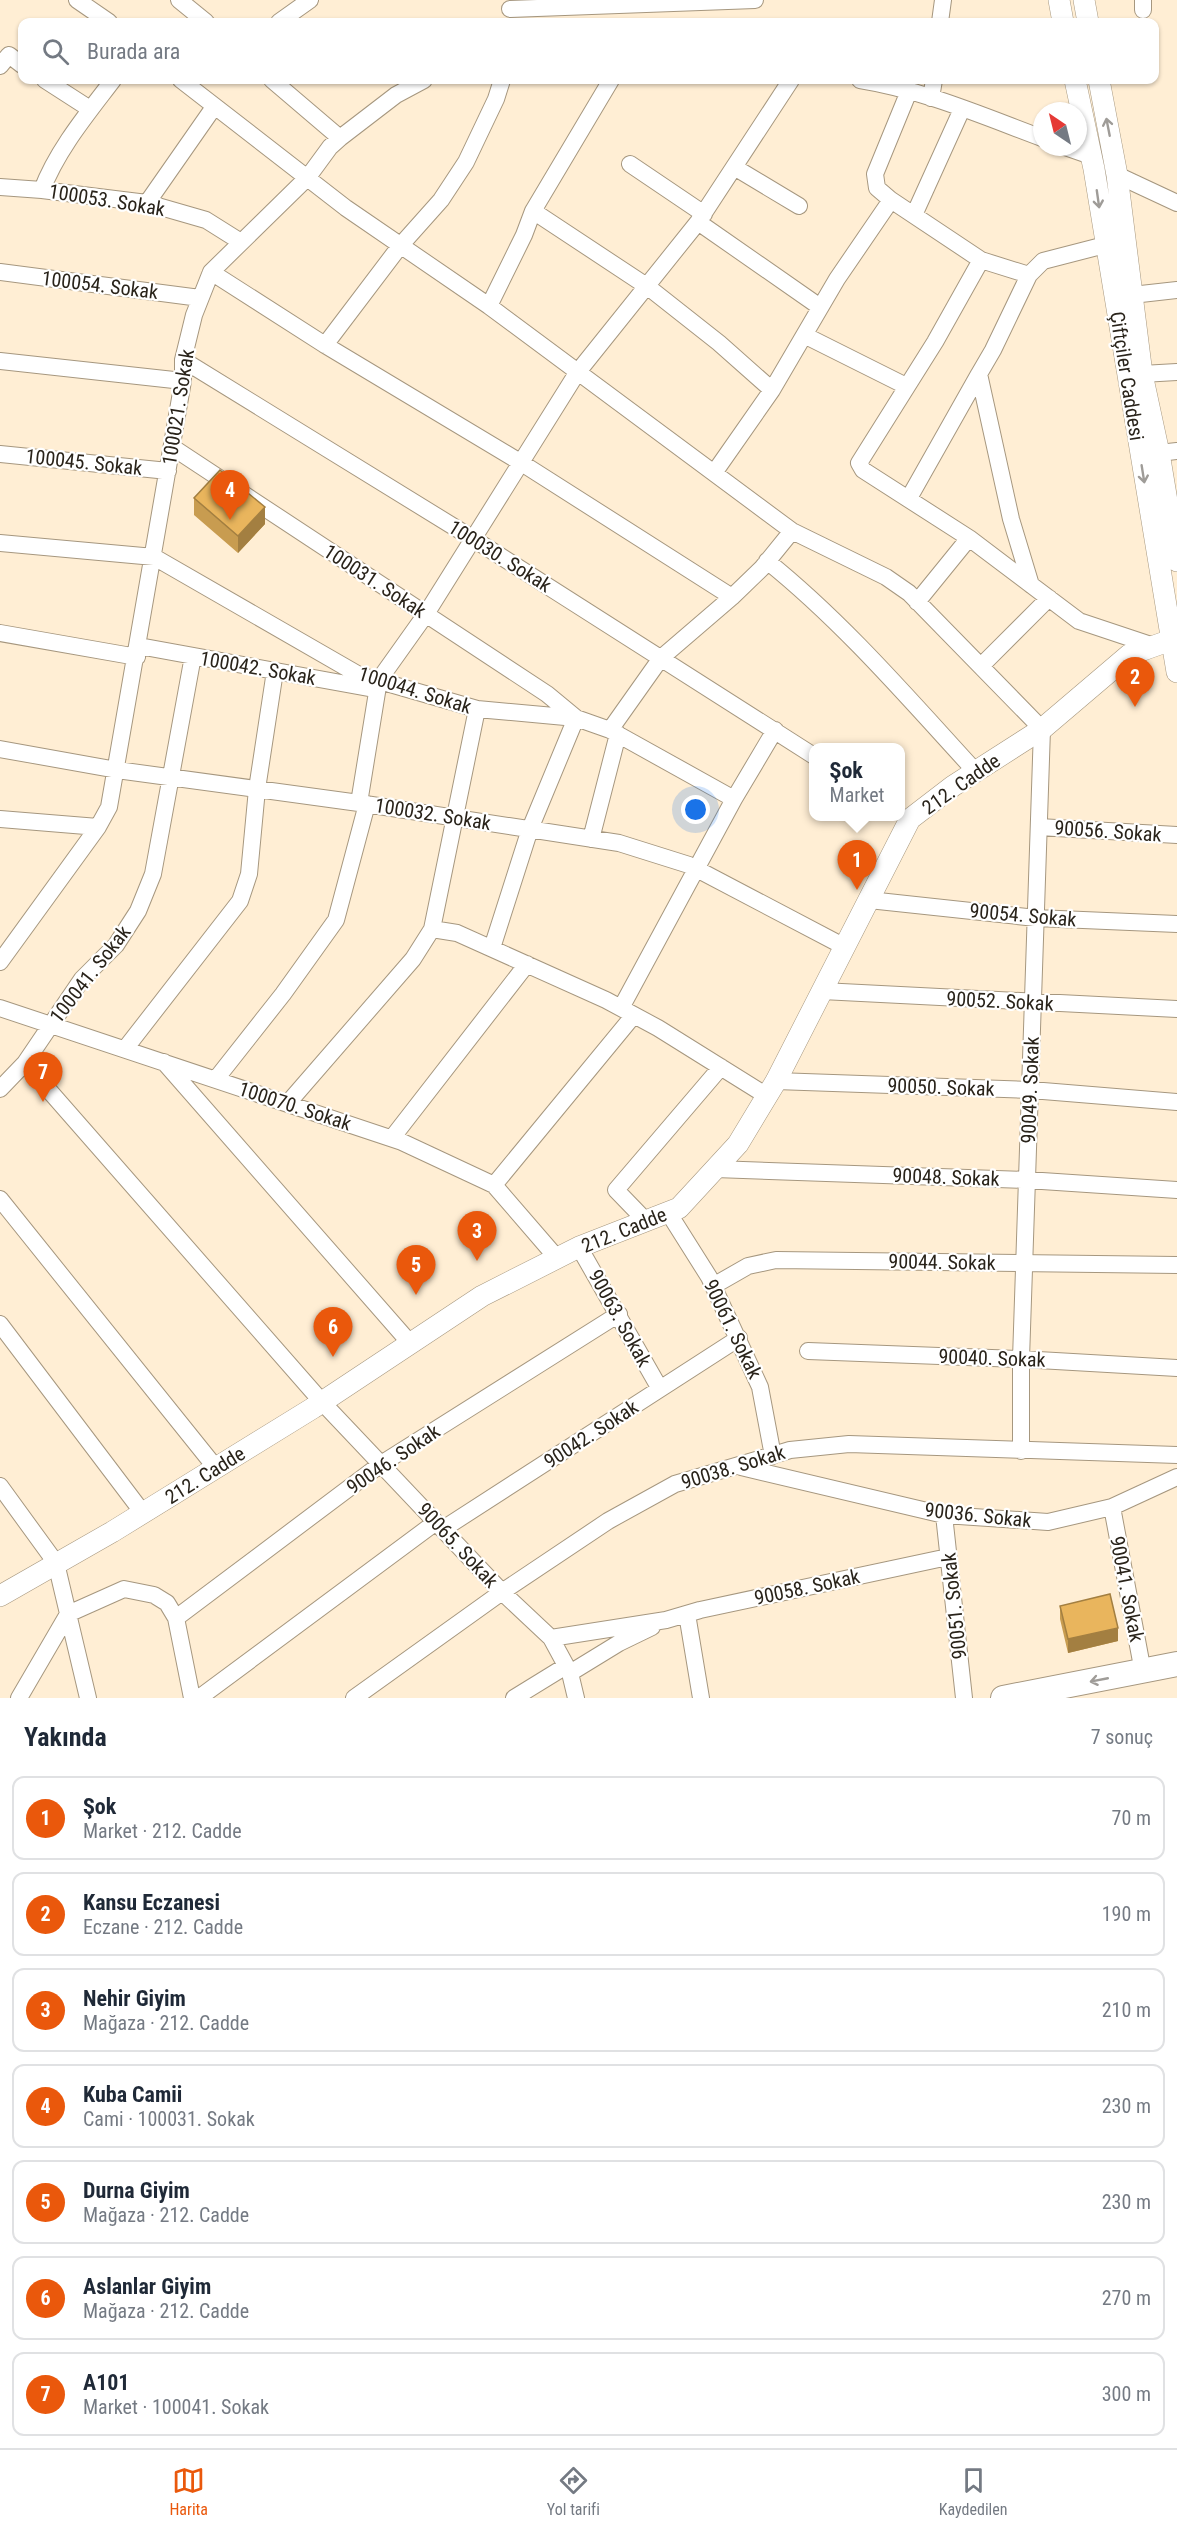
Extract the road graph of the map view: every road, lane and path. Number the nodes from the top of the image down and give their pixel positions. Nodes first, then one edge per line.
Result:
1 (77, 0) edge
2 (179, 0) edge
3 (310, 0) edge
4 (755, 0) edge
5 (943, 0) edge
6 (1059, 0) edge
7 (1084, 0) edge
8 (510, 11) edge
9 (102, 18) edge
10 (201, 18) edge
11 (285, 18) edge
12 (941, 18) edge
13 (1062, 18) edge
14 (1087, 18) edge
15 (51, 84) edge
16 (111, 84) edge
17 (186, 84) edge
18 (277, 84) edge
19 (417, 84) edge
20 (501, 84) edge
21 (609, 84) edge
22 (787, 84) edge
23 (878, 84) edge
24 (933, 84) edge
25 (1076, 84) edge
26 (1100, 84) edge
27 (909, 91) junction
28 (931, 98) junction
29 (214, 107) junction
30 (962, 109) junction
31 (90, 110) junction
32 (1033, 135) edge
33 (340, 138) junction
34 (1087, 155) edge
35 (1091, 156) junction
36 (630, 164) dead end
37 (734, 166) junction
38 (1117, 175) junction
39 (308, 177) junction
40 (0, 187) edge
41 (42, 190) junction
42 (891, 200) junction
43 (147, 203) junction
44 (1177, 203) edge
45 (798, 206) dead end
46 (532, 211) junction
47 (914, 215) junction
48 (701, 218) junction
49 (242, 242) junction
50 (1105, 245) junction
51 (400, 246) junction
52 (981, 260) junction
53 (0, 272) edge
54 (211, 272) junction
55 (1029, 275) junction
56 (648, 287) junction
57 (1177, 290) edge
58 (1132, 295) junction
59 (200, 298) junction
60 (489, 306) junction
61 (820, 307) junction
62 (806, 336) junction
63 (325, 345) junction
64 (183, 360) junction
65 (0, 361) edge
66 (1177, 372) edge
67 (577, 373) junction
68 (979, 374) junction
69 (1142, 374) junction
70 (183, 381) junction
71 (906, 386) junction
72 (772, 390) junction
73 (172, 447) junction
74 (1168, 452) edge
75 (0, 454) edge
76 (520, 462) junction
77 (168, 471) junction
78 (714, 473) junction
79 (909, 498) junction
80 (1174, 526) edge
81 (792, 531) junction
82 (472, 538) junction
83 (969, 538) junction
84 (0, 543) edge
85 (154, 557) junction
86 (767, 561) junction
87 (1177, 561) edge
88 (1031, 585) junction
89 (732, 597) junction
90 (1048, 598) junction
91 (917, 602) junction
92 (426, 614) junction
93 (0, 633) edge
94 (1167, 642) edge
95 (138, 651) junction
96 (193, 656) junction
97 (661, 658) junction
98 (981, 666) junction
99 (274, 671) junction
100 (1177, 672) edge
101 (378, 685) junction
102 (477, 709) junction
103 (576, 718) junction
104 (1042, 729) junction
105 (775, 730) junction
106 (614, 732) junction
107 (0, 749) edge
108 (809, 753) edge
109 (117, 770) junction
110 (976, 772) junction
111 (171, 777) junction
112 (257, 789) junction
113 (734, 799) junction
114 (363, 804) junction
115 (905, 816) edge
116 (454, 817) junction
117 (0, 819) edge
118 (903, 821) edge
119 (98, 827) junction
120 (1039, 827) junction
121 (530, 829) junction
122 (1177, 835) edge
123 (591, 839) junction
124 (696, 868) junction
125 (869, 900) junction
126 (1036, 918) junction
127 (1177, 924) edge
128 (432, 929) junction
129 (845, 947) junction
130 (492, 948) junction
131 (0, 963) edge
132 (527, 964) junction
133 (822, 990) junction
134 (1033, 1003) junction
135 (0, 1008) edge
136 (1177, 1009) edge
137 (628, 1012) junction
138 (50, 1024) junction
139 (126, 1049) junction
140 (163, 1062) junction
141 (25, 1063) junction
142 (721, 1067) junction
143 (216, 1079) junction
144 (772, 1088) junction
145 (0, 1089) edge
146 (1031, 1090) junction
147 (1177, 1102) edge
148 (288, 1103) junction
149 (392, 1138) junction
150 (715, 1169) junction
151 (1027, 1180) junction
152 (494, 1185) junction
153 (1177, 1190) edge
154 (0, 1199) edge
155 (668, 1212) junction
156 (646, 1221) junction
157 (579, 1247) junction
158 (557, 1258) junction
159 (1024, 1263) junction
160 (1177, 1265) edge
161 (713, 1286) junction
162 (619, 1314) junction
163 (0, 1324) edge
164 (739, 1338) junction
165 (410, 1343) junction
166 (808, 1351) dead end
167 (1021, 1359) junction
168 (1177, 1368) edge
169 (660, 1389) junction
170 (322, 1402) junction
171 (1022, 1451) junction
172 (1177, 1455) edge
173 (772, 1456) junction
174 (381, 1464) junction
175 (740, 1467) junction
176 (216, 1468) junction
177 (1177, 1477) edge
178 (0, 1486) edge
179 (1112, 1507) junction
180 (143, 1513) junction
181 (944, 1515) junction
182 (439, 1526) junction
183 (948, 1557) junction
184 (56, 1563) junction
185 (502, 1592) junction
186 (0, 1596) edge
187 (68, 1614) junction
188 (687, 1614) junction
189 (176, 1618) junction
190 (666, 1620) junction
191 (551, 1638) junction
192 (1177, 1664) edge
193 (568, 1670) junction
194 (1143, 1672) junction
195 (19, 1698) edge
196 (88, 1698) edge
197 (192, 1698) edge
198 (199, 1698) edge
199 (354, 1698) edge
200 (514, 1698) edge
201 (576, 1698) edge
202 (701, 1698) edge
203 (964, 1698) edge
204 (1003, 1698) edge

1 - 9 street
2 - 10 street
3 - 11 street
4 - 8 street
5 - 12 street
6 - 13 street
7 - 14 street
15 - 31 street
16 - 31 street
17 - 29 street
18 - 33 street
19 - 33 street, 100021. Sokak
20 - 51 street
21 - 46 street
22 - 37 street
23 - 27 street
24 - 28 street
25 - 35 street, Çiftçiler Caddesi
38 -> 26 street, Çiftçiler Caddesi
27 - 28 street
27 - 42 street
28 - 30 street
29 - 39 street
29 - 43 street
30 - 32 street
30 - 47 street
31 - 41 street
33 - 39 street, 100021. Sokak
34 - 35 street
35 -> 50 street, Çiftçiler Caddesi
36 - 48 street
37 - 45 street
37 - 48 street
38 - 44 street
38 - 58 street, Çiftçiler Caddesi
39 - 49 street, 100021. Sokak
39 - 51 street
40 - 41 street, 100053. Sokak
41 - 43 street, 100053. Sokak
42 - 47 street
42 - 61 street
43 - 49 street, 100053. Sokak
46 - 56 street
46 - 60 street
47 - 52 street
48 - 56 street
48 - 61 street
49 - 54 street, 100021. Sokak
50 - 55 street
50 -> 94 street, Çiftçiler Caddesi
51 - 60 street
51 - 63 street
52 - 55 street
52 - 71 street
53 - 59 street, 100054. Sokak
54 - 59 street, 100021. Sokak
54 - 63 street
55 - 68 street
56 - 67 street
56 - 72 street
57 - 58 street
58 - 69 street, Çiftçiler Caddesi
59 - 64 street, 100021. Sokak
60 - 67 street
61 - 62 street
62 - 71 street
62 - 72 street
63 - 76 street
64 - 70 street, 100021. Sokak
64 - 82 street, 100030. Sokak
65 - 70 street
66 - 69 street
67 - 76 street
67 - 78 street
68 - 79 street
68 - 88 street
69 - 74 street, Çiftçiler Caddesi
70 - 73 street, 100021. Sokak
71 - 79 street
72 - 78 street
73 - 77 street, 100021. Sokak
73 - 92 street, 100031. Sokak
74 - 80 street, Çiftçiler Caddesi
75 - 77 street, 100045. Sokak
76 - 82 street
76 - 89 street
77 - 85 street, 100021. Sokak
78 - 81 street
79 - 83 street
80 - 87 street, Çiftçiler Caddesi
81 - 86 street
81 - 91 street
82 - 92 street
82 - 97 street, 100030. Sokak
83 - 88 street
83 - 91 street
84 - 85 street, 100044. Sokak
85 - 95 street, 100021. Sokak
85 - 101 street, 100044. Sokak
86 - 89 street
86 - 110 street
88 - 90 street
89 - 97 street
90 - 94 street
90 - 98 street
91 - 98 street
92 - 101 street
92 - 103 street, 100031. Sokak
93 - 95 street, 100042. Sokak
94 - 100 street, Çiftçiler Caddesi
94 - 104 street, 212. Cadde
95 - 96 street, 100042. Sokak
95 - 109 street, 100021. Sokak
96 - 99 street, 100042. Sokak
96 - 111 street, 100041. Sokak
97 - 105 street, 100030. Sokak
97 - 106 street
98 - 104 street
99 - 101 street, 100042. Sokak
99 - 112 street
101 - 102 street, 100044. Sokak
101 - 114 street
102 - 103 street, 100044. Sokak
102 - 116 street
103 - 106 street, 100044. Sokak
103 - 121 street
104 - 110 street, 212. Cadde
104 - 120 street, 90049. Sokak
105 - 108 street, 100030. Sokak
105 - 113 street
106 - 113 street, 100044. Sokak
106 - 123 street
107 - 109 street, 100032. Sokak
109 - 111 street, 100032. Sokak
109 - 119 street, 100021. Sokak
110 - 115 street, 212. Cadde
111 - 112 street, 100032. Sokak
111 - 138 street, 100041. Sokak
112 - 114 street, 100032. Sokak
112 - 139 street
113 - 124 street
114 - 116 street, 100032. Sokak
114 - 143 street
116 - 121 street, 100032. Sokak
116 - 128 street
117 - 119 street
118 - 125 street, 212. Cadde
119 - 131 street, 100021. Sokak
120 - 122 street, 90056. Sokak
120 - 126 street, 90049. Sokak
121 - 123 street, 100032. Sokak
121 - 130 street
123 - 124 street, 100032. Sokak
124 - 129 street, 100032. Sokak
124 - 137 street
125 - 126 street, 90054. Sokak
125 - 129 street, 212. Cadde
126 - 127 street, 90054. Sokak
126 - 134 street, 90049. Sokak
128 - 130 street
128 - 148 street
129 - 133 street, 212. Cadde
130 - 132 street
132 - 137 street
132 - 149 street
133 - 134 street, 90052. Sokak
133 - 144 street, 212. Cadde
134 - 136 street, 90052. Sokak
134 - 146 street, 90049. Sokak
135 - 138 street, 100070. Sokak
137 - 142 street
137 - 152 street
138 - 139 street, 100070. Sokak
138 - 141 street, 100041. Sokak
139 - 140 street, 100070. Sokak
140 - 143 street, 100070. Sokak
140 - 165 street
141 - 145 street, 100041. Sokak
141 - 170 street, 90065. Sokak
142 - 144 street
142 - 156 street
143 - 148 street, 100070. Sokak
144 - 146 street, 90050. Sokak
144 - 150 street, 212. Cadde
146 - 147 street, 90050. Sokak
146 - 151 street, 90049. Sokak
148 - 149 street, 100070. Sokak
149 - 152 street, 100070. Sokak
150 - 151 street, 90048. Sokak
150 - 155 street, 212. Cadde
151 - 153 street, 90048. Sokak
151 - 159 street, 90049. Sokak
152 - 158 street, 100070. Sokak
154 - 176 street
155 - 156 street, 212. Cadde
155 - 161 street, 90061. Sokak
156 - 157 street, 212. Cadde
157 - 158 street, 212. Cadde
157 - 162 street, 90063. Sokak
158 - 165 street, 212. Cadde
159 - 160 street, 90044. Sokak
159 - 161 street, 90044. Sokak
159 - 167 street, 90049. Sokak
161 - 164 street, 90061. Sokak
162 - 169 street, 90063. Sokak
162 - 174 street, 90046. Sokak
163 - 180 street
164 - 169 street, 90042. Sokak
164 - 173 street, 90061. Sokak
165 - 170 street, 212. Cadde
166 - 167 street, 90040. Sokak
167 - 168 street, 90040. Sokak
167 - 171 street, 90049. Sokak
169 - 182 street, 90042. Sokak
170 - 174 street, 90065. Sokak
170 - 176 street, 212. Cadde
171 - 172 street, 90038. Sokak
171 - 173 street, 90038. Sokak
173 - 175 street, 90038. Sokak
174 - 182 street, 90065. Sokak
174 - 189 street, 90046. Sokak
175 - 181 street, 90036. Sokak
175 - 185 street, 90038. Sokak
176 - 180 street, 212. Cadde
177 - 179 street, 90036. Sokak
178 - 184 street
179 - 181 street, 90036. Sokak
179 - 194 street, 90041. Sokak
180 - 184 street, 212. Cadde
181 - 183 street, 90051. Sokak
182 - 185 street, 90065. Sokak
182 - 198 street, 90042. Sokak
183 - 188 street, 90058. Sokak
183 - 203 street, 90051. Sokak
184 - 186 street, 212. Cadde
184 - 187 street
185 - 191 street, 90065. Sokak
185 - 199 street, 90038. Sokak
187 - 189 street
187 - 195 street
187 - 196 street
188 - 190 street, 90058. Sokak
188 - 202 street
189 - 197 street
190 - 191 street, 90058. Sokak
190 - 193 street, 90058. Sokak
191 - 193 street, 90065. Sokak
192 - 194 main road
193 - 200 street, 90058. Sokak
193 - 201 street, 90065. Sokak
194 -> 204 main road

